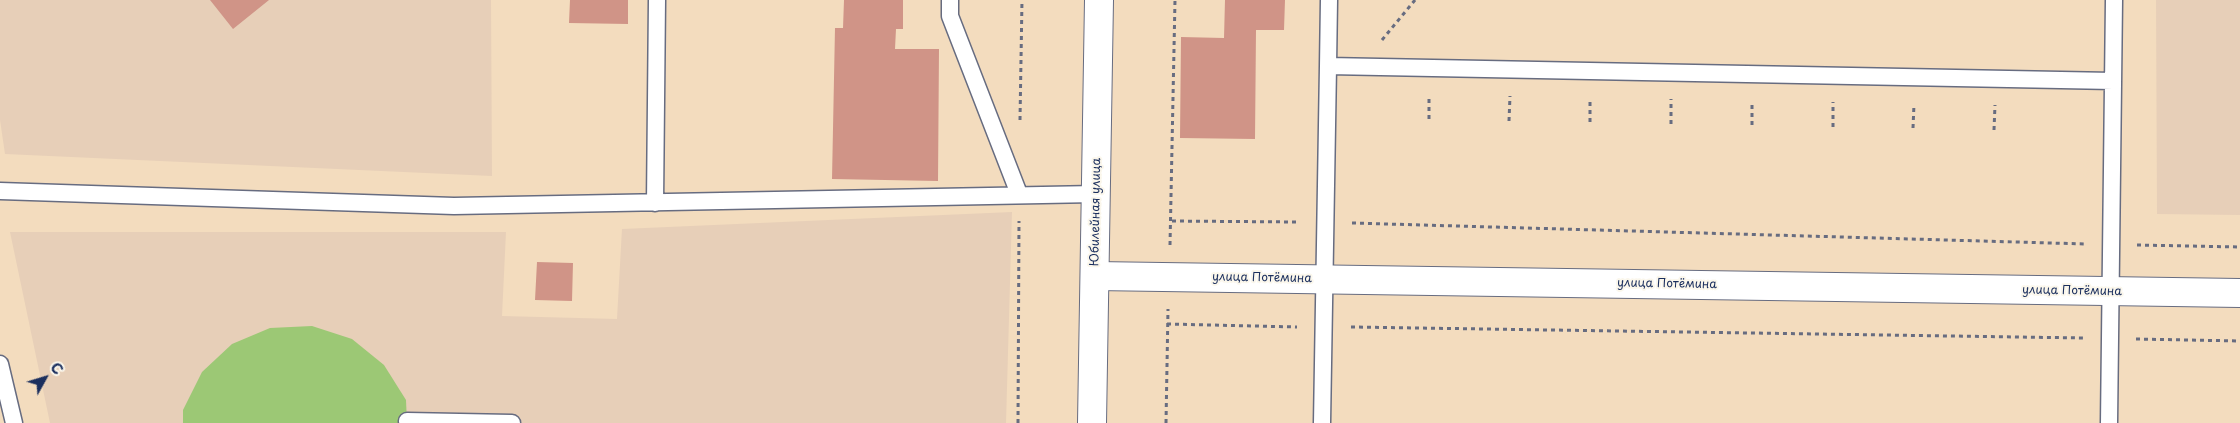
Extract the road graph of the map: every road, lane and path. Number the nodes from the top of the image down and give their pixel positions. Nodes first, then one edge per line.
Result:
1 (657, 0) edge
2 (950, 0) edge
3 (1099, 0) edge
4 (1174, 0) edge
5 (1329, 0) edge
6 (1415, 0) edge
7 (2114, 0) edge
8 (1328, 66) junction
9 (1359, 68) junction
10 (2113, 80) junction
11 (0, 191) edge
12 (1019, 194) junction
13 (1096, 194) junction
14 (655, 203) junction
15 (1172, 221) junction
16 (1324, 222) junction
17 (2111, 245) junction
18 (2240, 247) edge
19 (1095, 276) junction
20 (1168, 277) junction
21 (1324, 279) junction
22 (2110, 291) junction
23 (2240, 294) edge
24 (1167, 324) junction
25 (1323, 327) junction
26 (2110, 339) junction
27 (2240, 341) edge
28 (0, 364) edge
29 (407, 421) dead end
30 (14, 423) edge
31 (512, 423) edge
32 (1092, 423) edge
33 (1166, 423) edge
34 (1322, 423) edge
35 (2109, 423) edge

1 - 14 lane
2 - 12 lane
3 - 13 street, Юбилейная улица
4 - 15 path
5 - 8 lane
6 - 9 path
7 - 10 lane
8 - 9 lane
8 - 16 lane
9 - 10 lane
10 - 17 lane
11 - 14 lane
12 - 13 lane
12 - 14 lane
13 - 19 street, Юбилейная улица
15 - 16 path
15 - 20 path
16 - 17 path
16 - 21 lane
17 - 18 path
17 - 22 lane
19 - 20 street, улица Потёмина
19 - 32 street, Юбилейная улица
20 - 21 street, улица Потёмина
20 - 24 path
21 - 22 street, улица Потёмина
21 - 25 lane
22 - 23 street, улица Потёмина
22 - 26 lane
24 - 25 path
24 - 33 path
25 - 26 path
25 - 34 lane
26 - 27 path
26 - 35 lane
28 - 30 lane
29 - 31 lane

